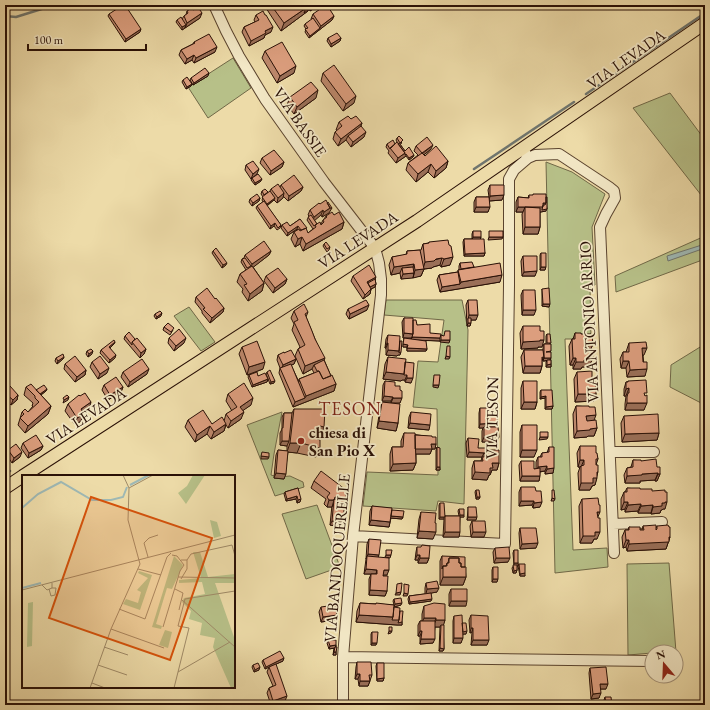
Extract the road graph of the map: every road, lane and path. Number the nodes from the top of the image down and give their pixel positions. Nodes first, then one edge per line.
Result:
1 (214, 5) edge
2 (705, 24) edge
3 (526, 153) junction
4 (375, 248) junction
5 (610, 452) junction
6 (654, 452) dead end
7 (25, 475) edge
8 (22, 477) edge
9 (5, 488) edge
10 (662, 522) dead end
11 (613, 524) junction
12 (353, 536) junction
13 (614, 553) dead end
14 (343, 657) junction
15 (644, 661) edge
16 (343, 705) edge

1 - 4 street, VIA BASSIE
2 - 3 main road, VIA LEVADA
3 - 4 main road, VIA LEVADA
3 - 5 street, VIA ANTONIO ARRIO
3 - 12 street, VIA TESON
4 - 7 main road, VIA LEVADA
4 - 12 street, VIA BANDOQUERELLE
5 - 6 street
5 - 11 street, VIA ANTONIO ARRIO
8 - 9 main road, VIA LEVADA
10 - 11 street
11 - 13 street, VIA ANTONIO ARRIO
12 - 14 street, VIA BANDOQUERELLE
14 - 15 street
14 - 16 street, VIA BANDOQUERELLE

